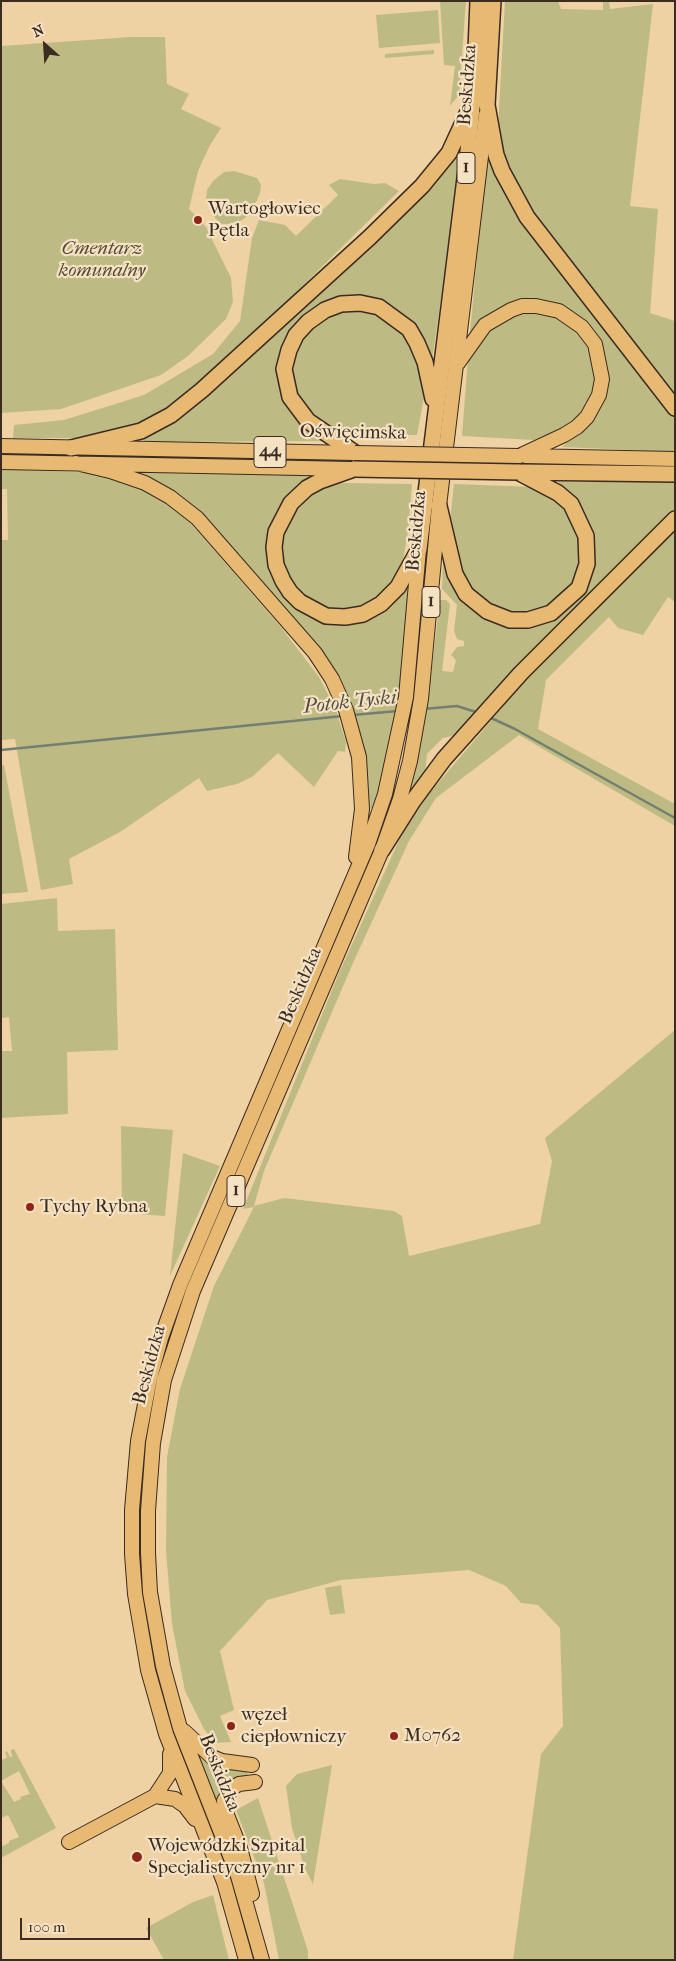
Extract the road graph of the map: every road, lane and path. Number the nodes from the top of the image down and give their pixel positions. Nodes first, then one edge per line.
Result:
1 (478, 1) edge
2 (493, 1) edge
3 (480, 104) junction
4 (456, 365) junction
5 (675, 408) edge
6 (435, 412) junction
7 (1, 446) edge
8 (71, 448) junction
9 (355, 453) junction
10 (519, 456) junction
11 (675, 459) edge
12 (1, 462) edge
13 (76, 463) junction
14 (354, 469) junction
15 (518, 472) junction
16 (675, 474) edge
17 (439, 506) junction
18 (675, 519) edge
19 (419, 549) junction
20 (382, 850) junction
21 (351, 885) junction
22 (180, 1728) junction
23 (166, 1734) junction
24 (252, 1766) dead end
25 (255, 1782) dead end
26 (155, 1796) junction
27 (204, 1830) junction
28 (70, 1842) dead end
29 (252, 1917) junction
30 (246, 1960) edge
31 (262, 1960) edge

1 - 3 highway, Beskidzka / 1
2 - 3 highway, Beskidzka / 1
3 - 4 main road, Beskidzka / 1
3 - 5 highway
3 - 6 highway, Beskidzka / 1
3 - 8 highway
4 - 10 main road
4 - 17 main road, Beskidzka / 1
6 - 9 highway
6 - 19 highway, Beskidzka / 1
7 - 8 main road, Oświęcimska / 44
8 - 9 main road, Oświęcimska / 44
9 - 10 main road, Oświęcimska / 44, bridge
10 - 11 main road, Oświęcimska / 44
12 - 13 main road, Oświęcimska / 44
13 - 14 main road, Oświęcimska / 44
13 - 21 main road
14 - 15 highway, Oświęcimska / 44, bridge
14 - 19 highway
15 - 16 highway, Oświęcimska / 44
15 - 17 highway
17 - 20 main road, Beskidzka / 1
18 - 20 highway
19 - 21 main road, Beskidzka / 1
20 - 22 main road, Beskidzka / 1
21 - 23 main road, Beskidzka / 1
22 - 24 main road
22 - 29 main road, Beskidzka / 1
23 - 26 main road
23 - 27 main road, Beskidzka / 1
25 - 29 main road
26 - 27 main road
26 - 28 main road
27 - 30 main road, Beskidzka / 1
29 - 31 main road, Beskidzka / 1

